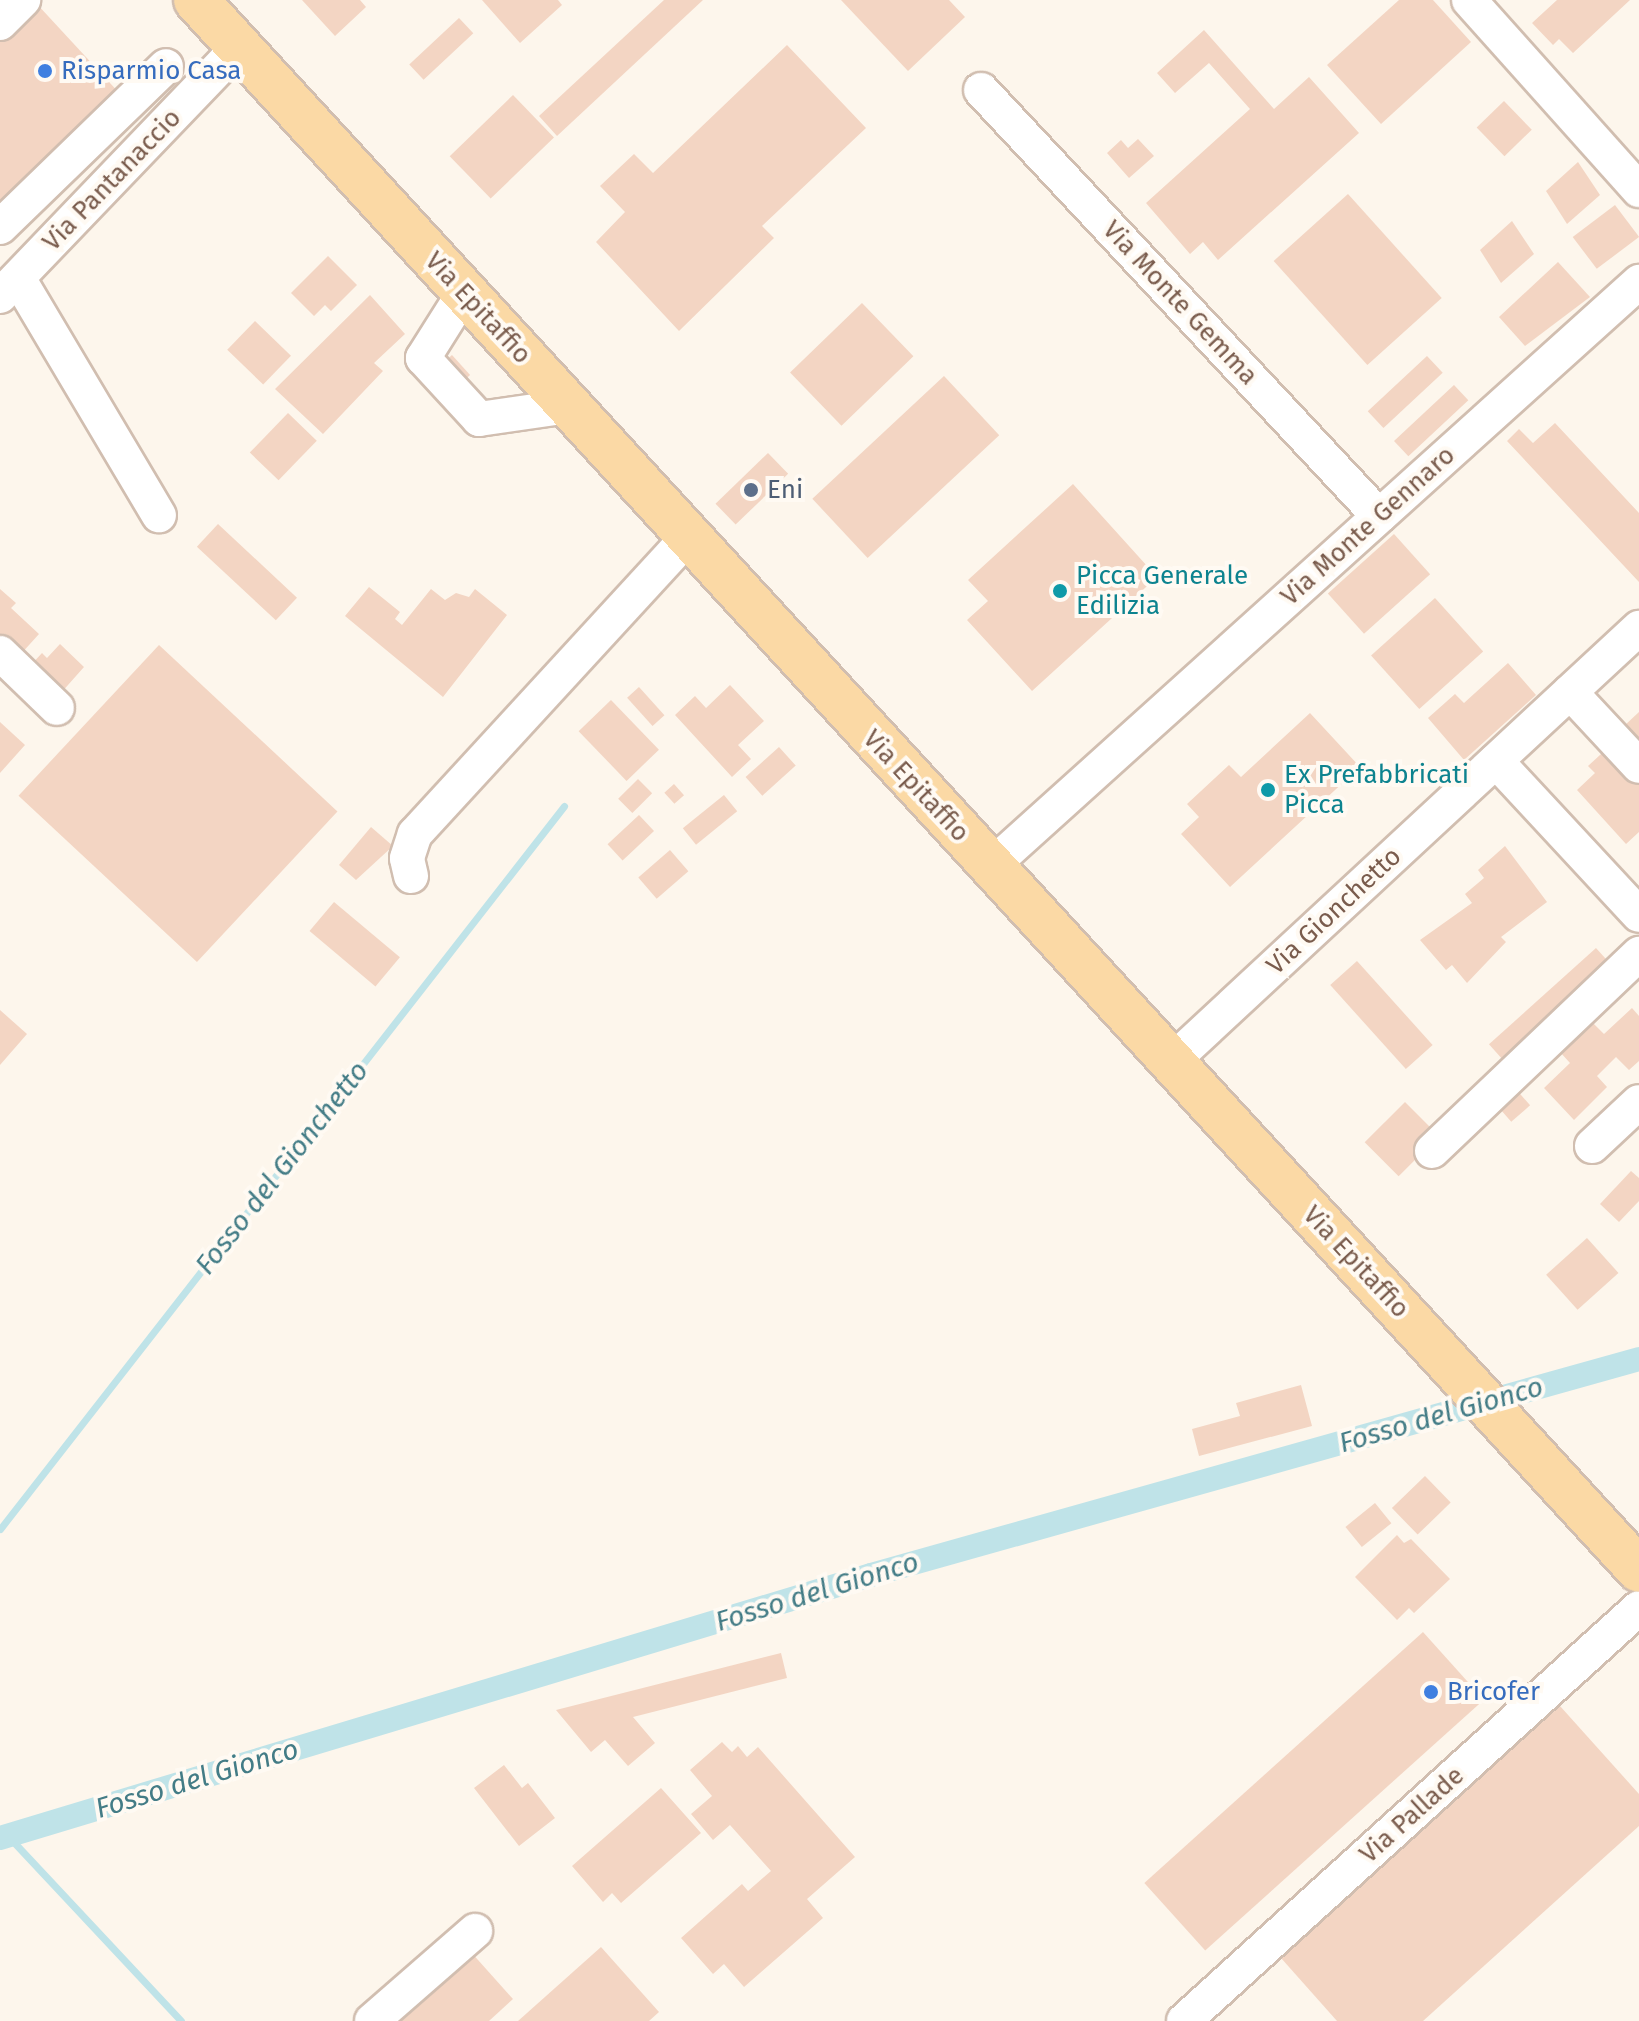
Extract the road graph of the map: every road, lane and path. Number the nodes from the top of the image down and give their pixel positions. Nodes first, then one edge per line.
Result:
1 (23, 0) edge
2 (1469, 0) edge
3 (207, 4) edge
4 (0, 23) edge
5 (239, 47) junction
6 (166, 66) dead end
7 (981, 90) dead end
8 (1639, 190) edge
9 (0, 227) edge
10 (1639, 282) edge
11 (9, 287) edge
12 (464, 293) junction
13 (569, 406) junction
14 (159, 515) dead end
15 (1379, 516) junction
16 (688, 537) junction
17 (1639, 628) edge
18 (0, 653) edge
19 (1570, 692) junction
20 (57, 708) dead end
21 (1496, 761) junction
22 (1639, 766) edge
23 (990, 867) junction
24 (411, 876) dead end
25 (1639, 915) edge
26 (1639, 954) edge
27 (1170, 1063) junction
28 (1639, 1102) edge
29 (1592, 1146) dead end
30 (1432, 1151) dead end
31 (1639, 1570) edge
32 (1639, 1608) edge
33 (475, 1931) dead end
34 (372, 2021) edge
35 (1184, 2021) edge

1 - 4 street
2 - 8 street
3 - 5 main road, Via Epitaffio
5 - 11 street, Via Pantanaccio
5 - 12 main road, Via Epitaffio
6 - 9 street
7 - 15 street, Via Monte Gemma
10 - 15 street, Via Monte Gennaro
11 - 14 street, Via Pantanaccio
12 - 13 main road, Via Epitaffio
12 - 13 street
13 - 16 main road, Via Epitaffio
15 - 23 street, Via Monte Gennaro
16 - 23 main road, Via Epitaffio
16 - 24 street
17 - 19 street, Via Gionchetto
18 - 20 street
19 - 21 street, Via Gionchetto
19 - 22 street
21 - 25 street
21 - 27 street, Via Gionchetto
23 - 27 main road, Via Epitaffio
26 - 30 street
27 - 31 main road, Via Epitaffio
28 - 29 street
32 - 35 street, Via Pallade
33 - 34 street

